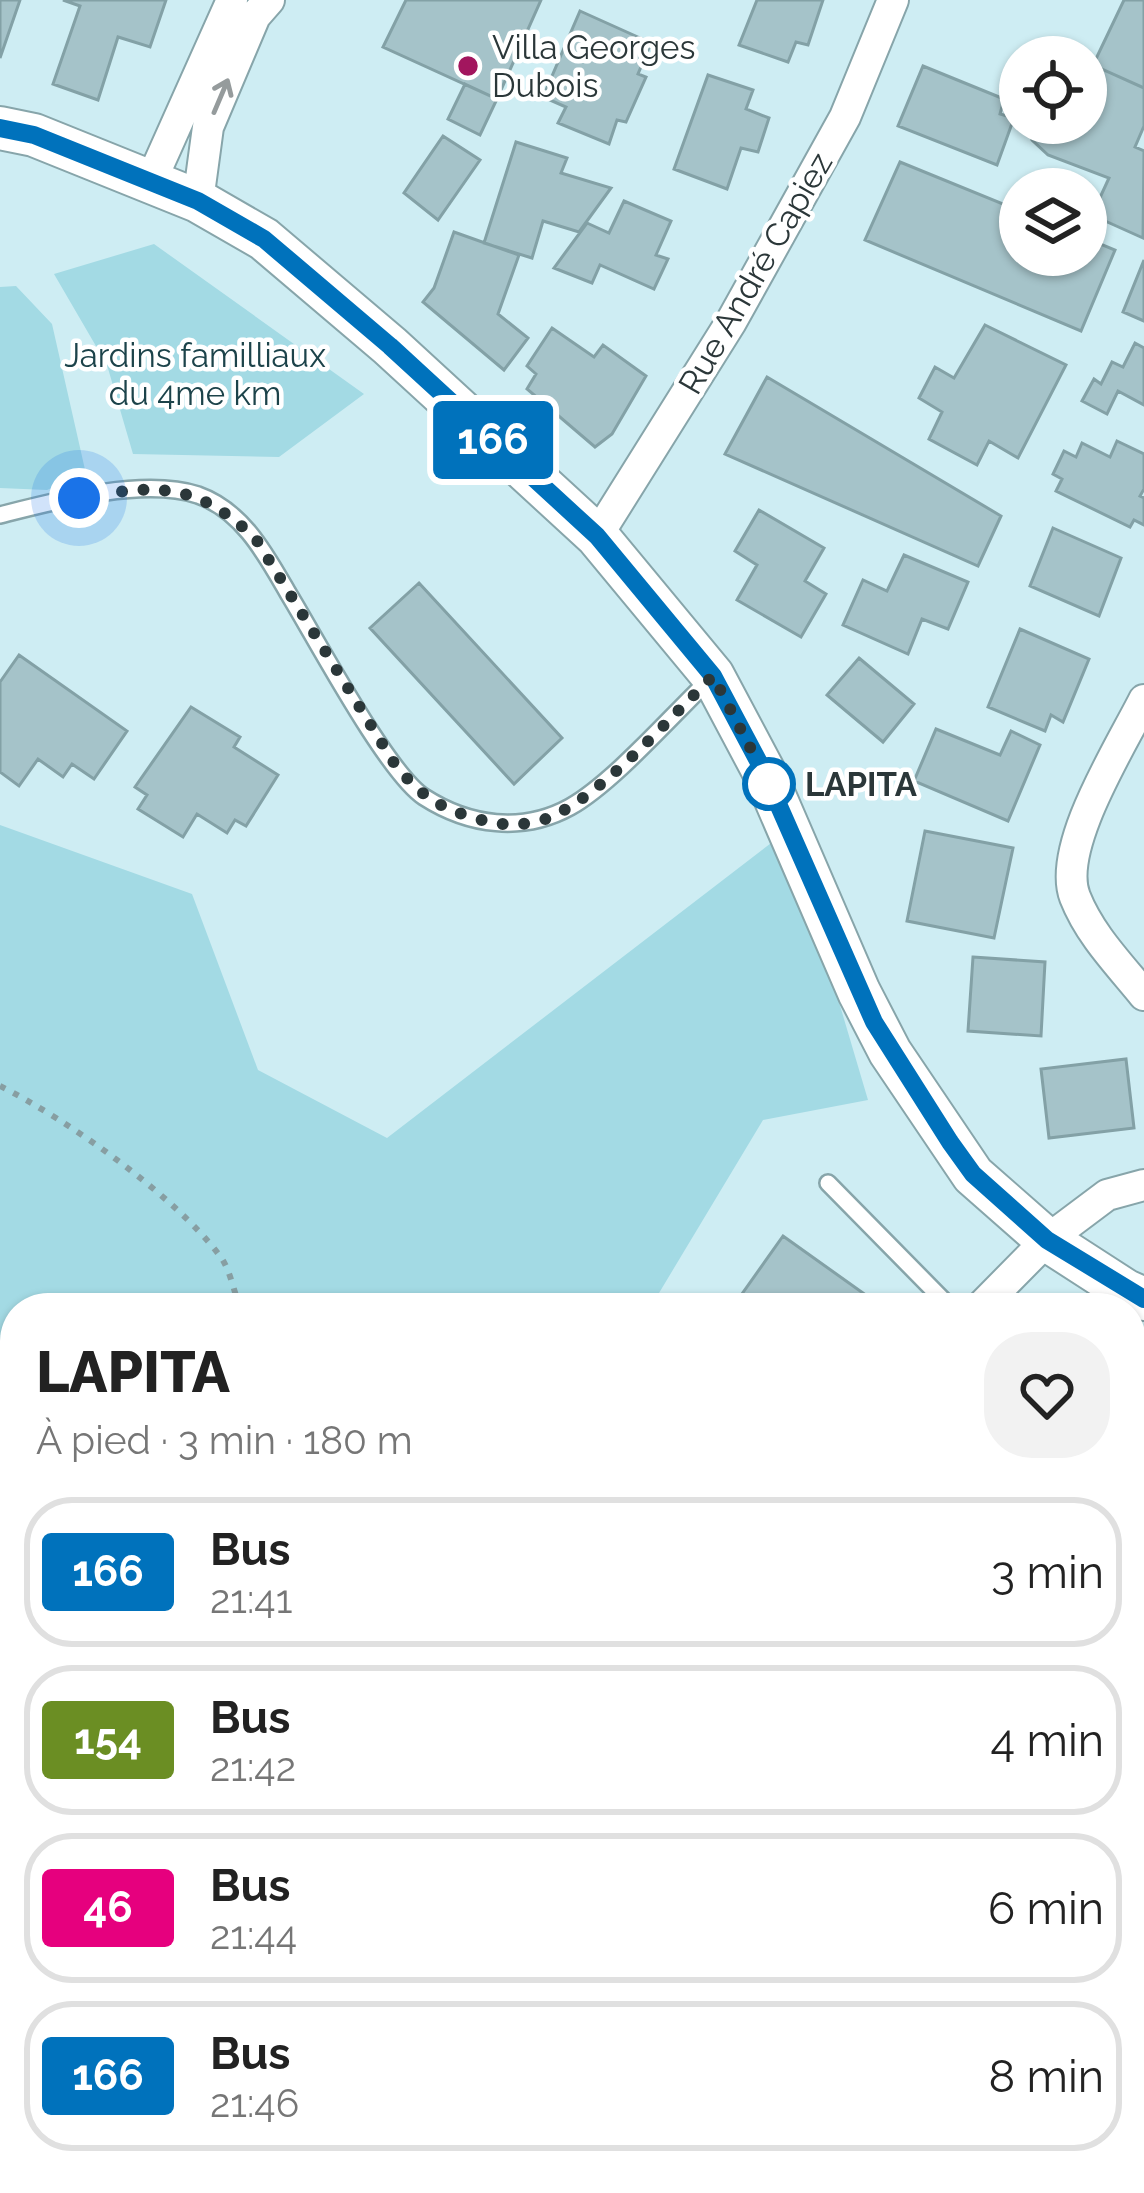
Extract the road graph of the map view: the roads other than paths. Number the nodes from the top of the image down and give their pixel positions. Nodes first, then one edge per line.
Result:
1 (232, 0) edge
2 (268, 0) edge
3 (893, 0) edge
4 (0, 128) edge
5 (151, 181) junction
6 (198, 201) junction
7 (0, 514) edge
8 (597, 536) junction
9 (713, 676) junction
10 (1144, 700) edge
11 (1144, 995) edge
12 (828, 1183) dead end
13 (1144, 1185) edge
14 (1047, 1240) junction
15 (936, 1293) edge
16 (995, 1293) edge
17 (1134, 1293) edge

1 - 5 street
6 -> 2 street
3 - 8 street, Rue André Capiez
4 - 5 main road
5 - 6 main road
6 - 8 main road
7 - 9 lane
8 - 9 main road
9 - 14 main road
10 - 11 street
12 - 15 lane
13 - 14 street
14 - 16 street
14 - 17 main road

